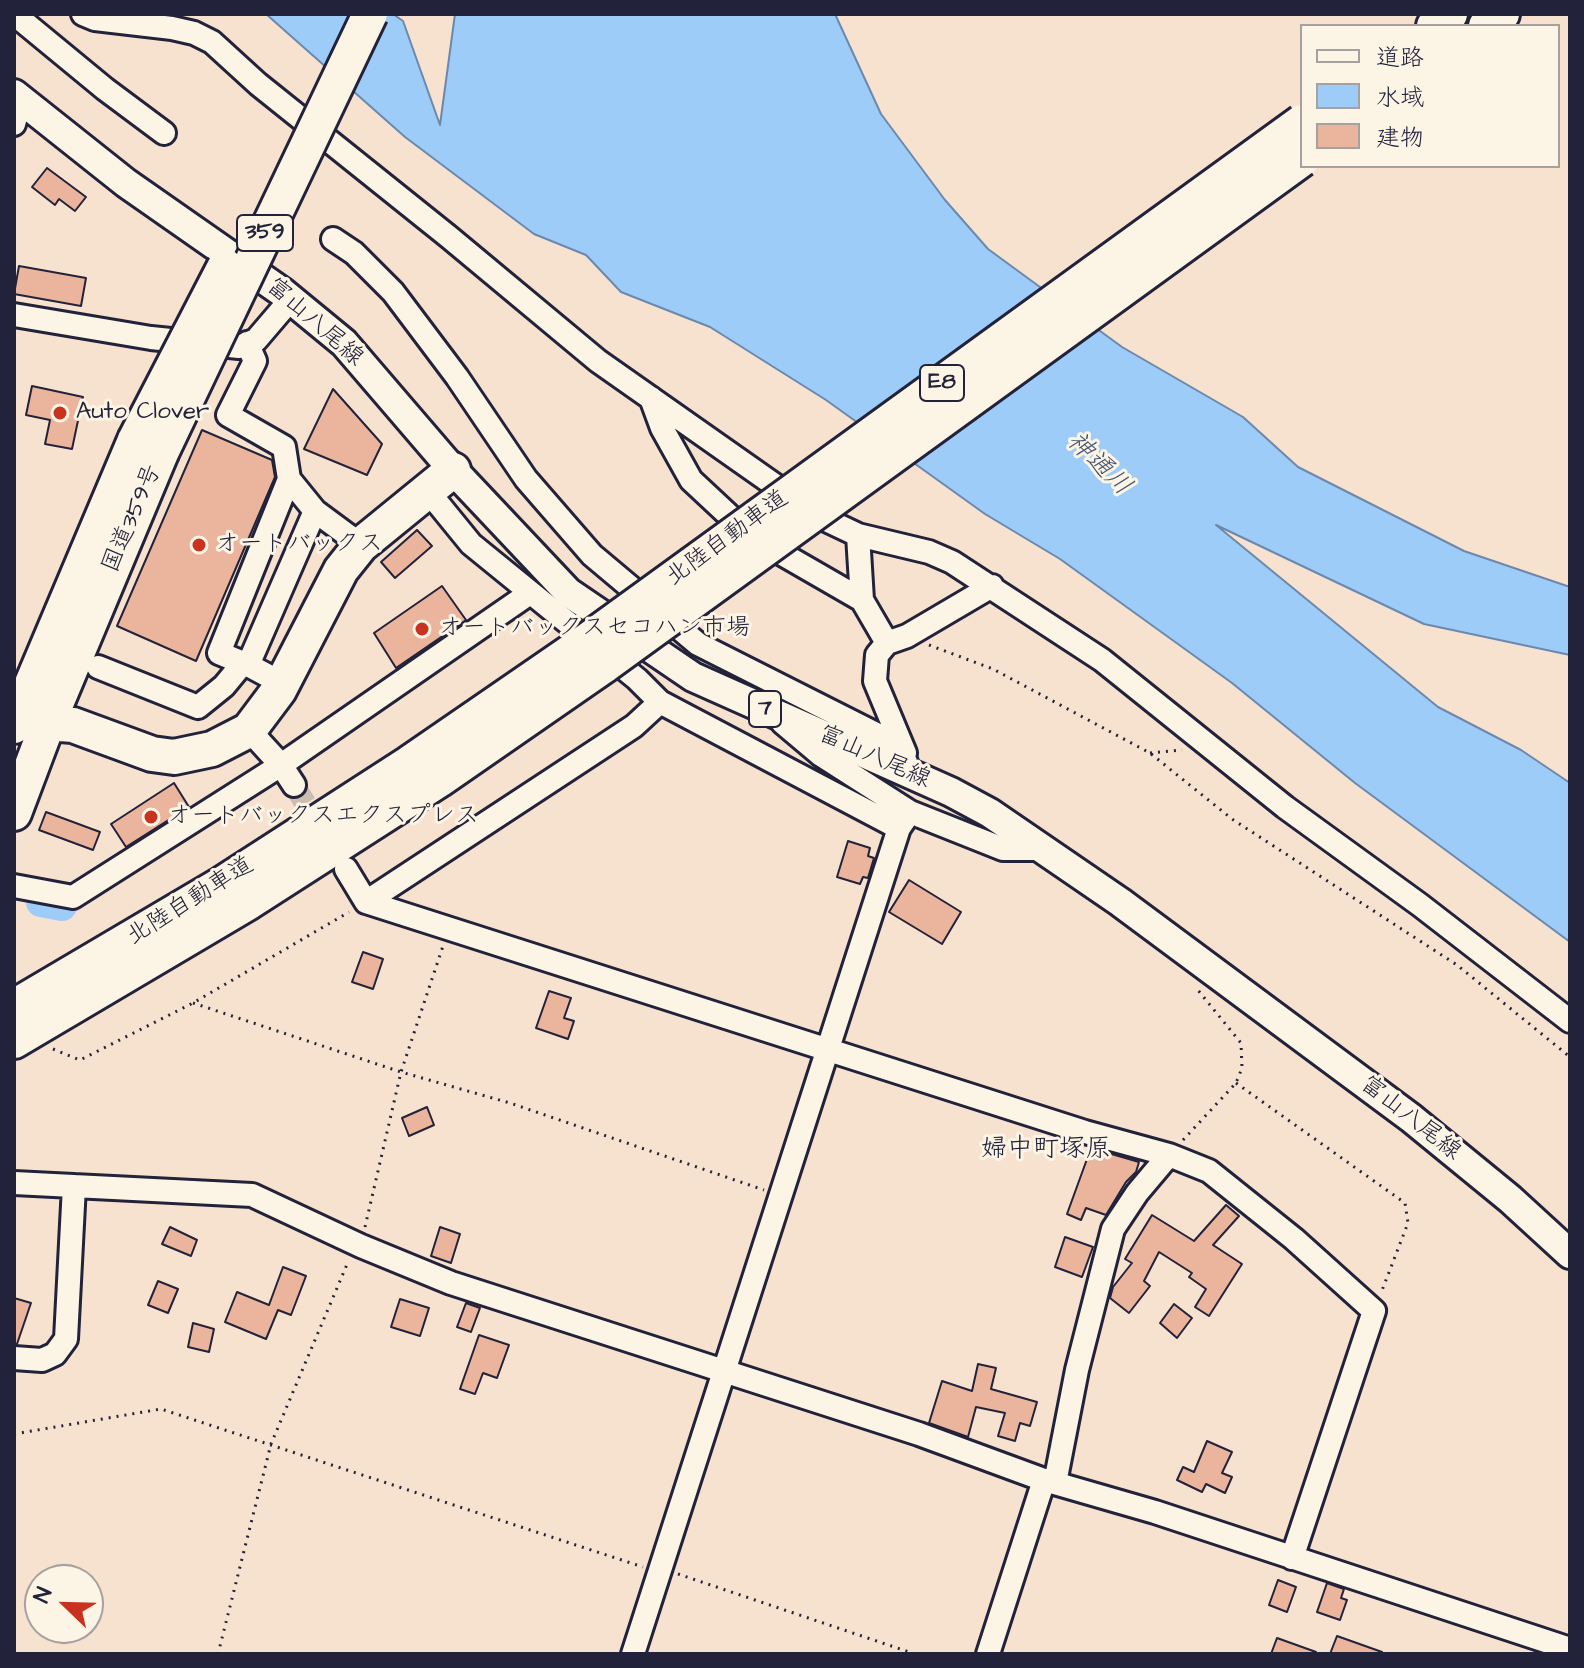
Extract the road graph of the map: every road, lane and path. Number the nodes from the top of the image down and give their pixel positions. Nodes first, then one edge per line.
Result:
1 (14, 14) edge
2 (83, 14) edge
3 (345, 14) edge
4 (370, 14) edge
5 (16, 106) edge
6 (1300, 124) edge
7 (164, 133) dead end
8 (1300, 160) edge
9 (333, 239) dead end
10 (291, 299) junction
11 (14, 315) edge
12 (247, 343) junction
13 (651, 398) junction
14 (148, 446) junction
15 (289, 479) junction
16 (440, 480) junction
17 (315, 511) junction
18 (858, 535) junction
19 (361, 545) junction
20 (992, 586) junction
21 (530, 593) junction
22 (862, 600) junction
23 (897, 639) junction
24 (593, 655) junction
25 (246, 664) junction
26 (98, 667) dead end
27 (276, 680) dead end
28 (660, 702) junction
29 (33, 709) edge
30 (767, 710) junction
31 (249, 730) junction
32 (1209, 748) junction
33 (1150, 753) junction
34 (281, 765) junction
35 (908, 768) junction
36 (294, 785) tunnel mouth
37 (14, 813) edge
38 (905, 820) junction
39 (1042, 849) junction
40 (346, 869) dead end
41 (14, 886) edge
42 (366, 902) junction
43 (449, 927) junction
44 (1193, 985) dead end
45 (61, 998) junction
46 (193, 1003) junction
47 (14, 1007) edge
48 (1570, 1021) edge
49 (29, 1043) edge
50 (829, 1050) junction
51 (1570, 1057) edge
52 (401, 1072) junction
53 (1236, 1083) junction
54 (1169, 1155) junction
55 (14, 1183) edge
56 (74, 1186) junction
57 (783, 1196) junction
58 (361, 1246) junction
59 (1570, 1254) edge
60 (1374, 1311) junction
61 (14, 1358) edge
62 (725, 1372) junction
63 (14, 1434) edge
64 (271, 1444) junction
65 (1049, 1481) junction
66 (1292, 1558) junction
67 (659, 1570) junction
68 (1570, 1649) edge
69 (218, 1654) edge
70 (633, 1654) edge
71 (915, 1654) edge
72 (988, 1654) edge

1 - 7 street
2 - 13 street
3 - 14 highway, 国道359号 / 359, bridge
4 - 14 highway, 国道359号 / 359, bridge
5 - 10 main road, 富山八尾線 / 7
6 - 24 highway, 北陸自動車道 / E8, bridge
8 - 24 highway, 北陸自動車道 / E8, bridge
9 - 35 street
10 - 12 street
10 - 16 main road, 富山八尾線 / 7
11 - 12 street
12 - 15 street
13 - 18 street
13 - 22 street
14 - 29 highway, 国道359号 / 359
15 - 17 street
15 - 25 street
16 - 19 highway
16 - 21 street
16 - 30 main road, 富山八尾線 / 7
17 - 19 street
17 - 25 street
18 - 20 street
18 - 22 street
19 - 31 highway
20 - 23 street
20 - 32 street
21 - 28 street
21 - 34 street
22 - 23 street
23 - 33 path
23 - 35 street
24 - 45 highway, 北陸自動車道 / E8
25 - 26 street
25 - 27 street
28 - 38 street
28 - 42 street
29 - 31 highway
29 - 37 highway, 359
30 - 35 main road, 富山八尾線 / 7
30 - 38 street
31 - 34 street
32 - 33 path
32 - 48 street
33 - 51 path
34 - 36 street
34 - 41 street
35 - 39 main road, 富山八尾線 / 7
38 - 39 street
38 - 50 street
39 - 59 main road, 富山八尾線 / 7
40 - 42 street
42 - 43 street
42 - 46 path
43 - 50 street
43 - 52 path
44 - 53 path
45 - 47 highway, 北陸自動車道 / E8
45 - 49 highway, 北陸自動車道 / E8
46 - 49 path
46 - 52 path
50 - 54 street
50 - 57 street
52 - 57 path
52 - 58 path
53 - 54 path
53 - 60 path
54 - 60 street
54 - 65 street
55 - 56 street
56 - 58 street
56 - 61 street
57 - 62 street
58 - 62 street
58 - 64 path
60 - 66 street
62 - 65 street
62 - 67 street
63 - 64 path
64 - 67 path
64 - 69 path
65 - 66 street
65 - 72 street
66 - 68 street
67 - 70 street
67 - 71 path

